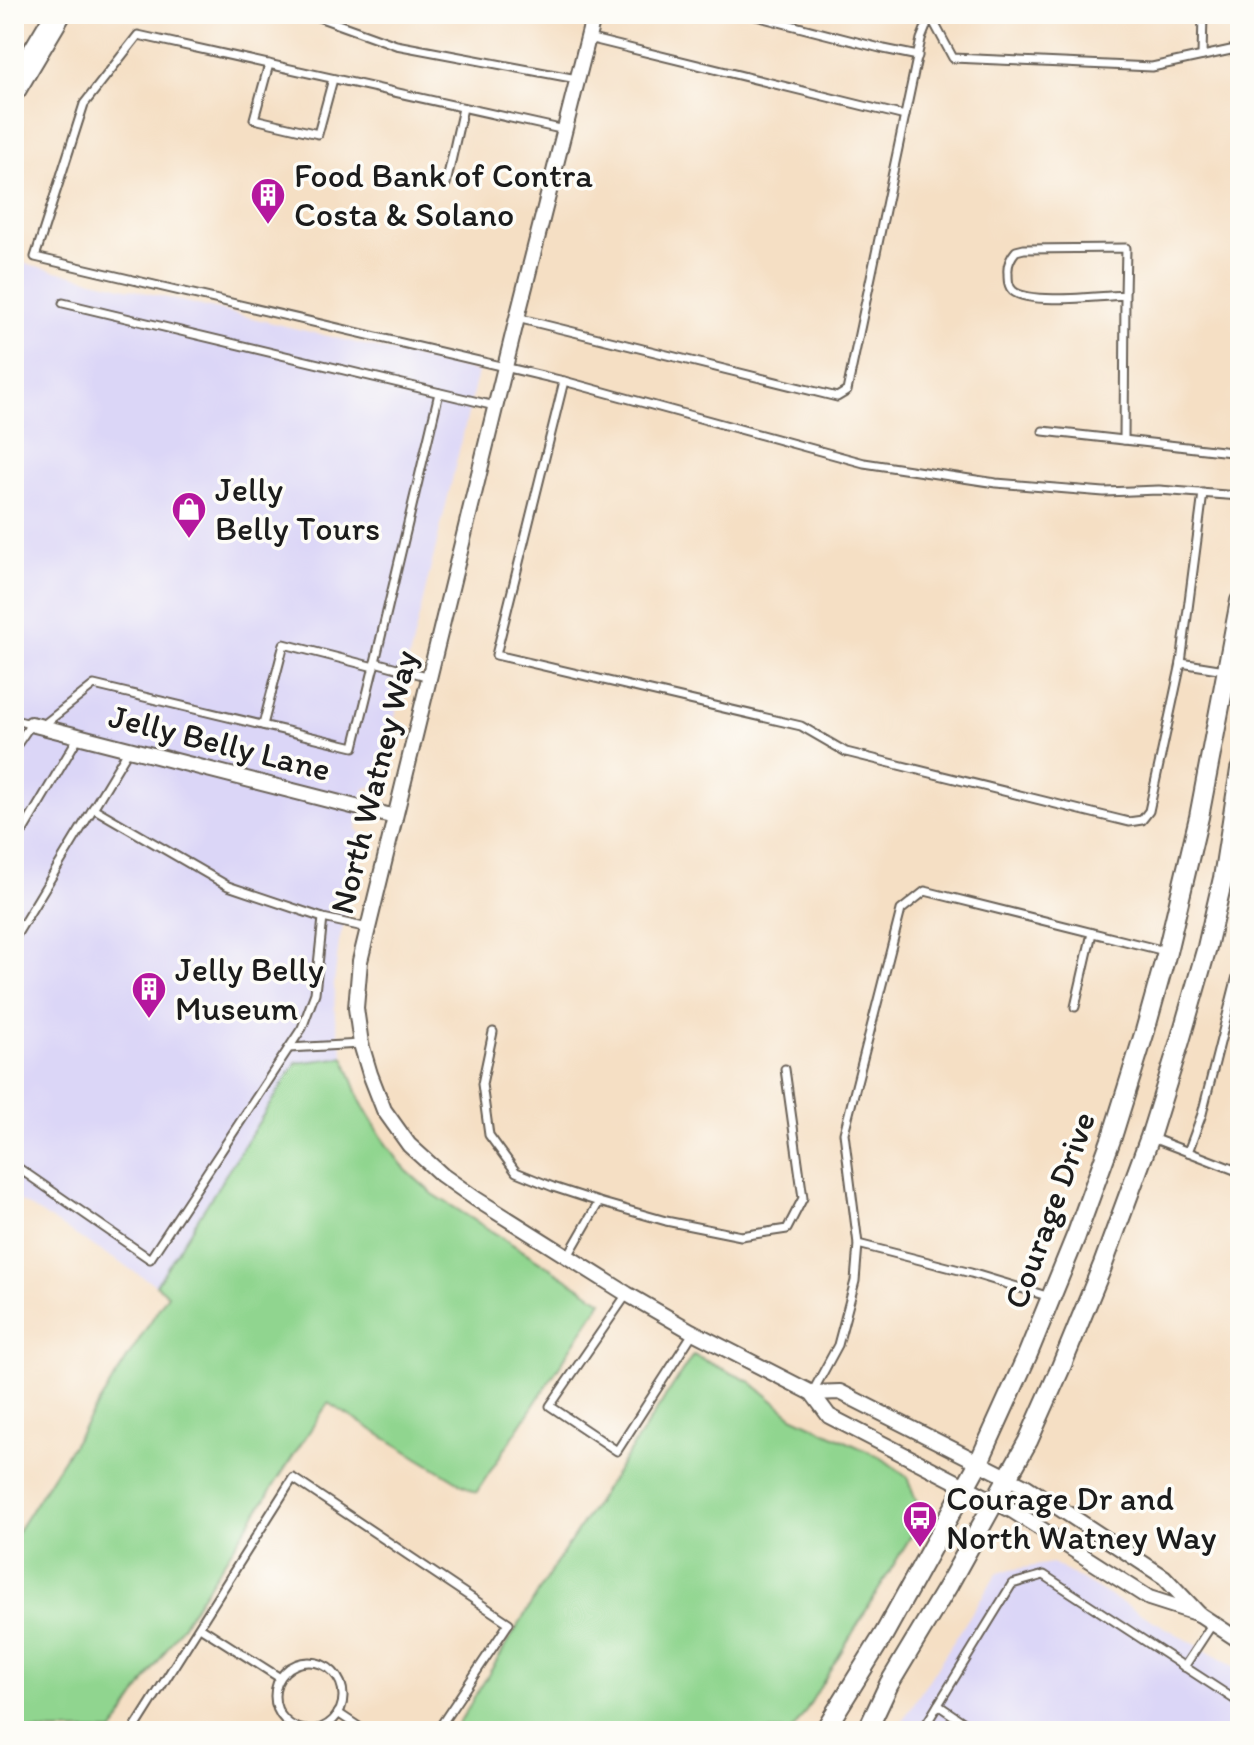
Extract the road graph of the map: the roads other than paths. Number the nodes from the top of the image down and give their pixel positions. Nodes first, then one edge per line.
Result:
1 (58, 14) edge
2 (310, 14) edge
3 (594, 14) edge
4 (748, 14) edge
5 (1203, 14) edge
6 (931, 16) edge
7 (588, 38) junction
8 (1240, 48) edge
9 (918, 56) junction
10 (1202, 56) junction
11 (269, 64) junction
12 (333, 79) junction
13 (577, 79) junction
14 (14, 88) edge
15 (463, 108) junction
16 (905, 116) junction
17 (565, 130) junction
18 (446, 184) dead end
19 (1125, 295) junction
20 (63, 303) dead end
21 (517, 318) junction
22 (506, 366) junction
23 (564, 381) junction
24 (439, 393) junction
25 (495, 406) junction
26 (1043, 431) dead end
27 (1124, 440) junction
28 (1240, 453) edge
29 (1203, 493) junction
30 (1240, 496) edge
31 (1240, 601) edge
32 (1181, 663) junction
33 (374, 664) junction
34 (1234, 671) edge
35 (430, 677) junction
36 (14, 720) edge
37 (263, 725) junction
38 (36, 726) junction
39 (79, 736) junction
40 (14, 749) edge
41 (129, 749) junction
42 (1240, 770) edge
43 (93, 808) junction
44 (395, 817) junction
45 (14, 846) edge
46 (323, 918) junction
47 (368, 928) junction
48 (1092, 933) junction
49 (14, 939) edge
50 (1167, 952) junction
51 (1240, 964) edge
52 (1075, 1007) dead end
53 (493, 1032) dead end
54 (361, 1044) junction
55 (289, 1048) junction
56 (785, 1069) dead end
57 (1150, 1137) junction
58 (1188, 1152) junction
59 (14, 1165) edge
60 (1240, 1172) edge
61 (599, 1202) junction
62 (858, 1244) junction
63 (568, 1256) junction
64 (627, 1294) junction
65 (1052, 1298) junction
66 (694, 1332) junction
67 (812, 1393) junction
68 (979, 1462) junction
69 (1008, 1477) junction
70 (966, 1487) junction
71 (994, 1501) junction
72 (1199, 1614) junction
73 (1213, 1623) junction
74 (200, 1627) junction
75 (1240, 1641) edge
76 (1184, 1667) junction
77 (280, 1678) junction
78 (1240, 1703) edge
79 (938, 1705) junction
80 (338, 1713) junction
81 (133, 1731) edge
82 (365, 1731) edge
83 (437, 1731) edge
84 (824, 1731) edge
85 (868, 1731) edge
86 (922, 1731) edge
87 (976, 1731) edge

1 - 14 highway
2 - 13 lane
3 - 7 street, North Watney Way
4 - 9 lane
5 - 10 lane
6 - 9 lane
6 - 10 lane
7 - 13 street, North Watney Way
7 - 16 lane
8 - 10 lane
9 - 16 lane
11 - 12 lane
11 - 12 lane
11 - 22 lane
12 - 15 lane
13 - 17 street, North Watney Way
15 - 17 lane
15 - 18 lane
16 - 21 lane
17 - 21 street, North Watney Way
19 - 19 lane
19 - 27 lane
20 - 24 lane
21 - 22 street, North Watney Way
22 - 23 lane
22 - 25 street, North Watney Way
23 - 29 lane
23 - 32 lane
24 - 25 lane
24 - 33 lane
25 - 35 street, North Watney Way
26 - 27 lane
27 - 28 lane
29 - 30 lane
29 - 32 lane
31 - 34 street, Courage Drive
32 - 34 lane
33 - 35 lane
33 - 37 lane
33 - 37 lane
34 - 50 street, Courage Drive
35 - 44 street, North Watney Way
36 - 38 lane
37 - 38 lane
38 - 39 street, Jelly Belly Lane
38 - 40 lane
39 - 41 street, Jelly Belly Lane
39 - 45 lane
41 - 43 lane
41 - 44 street, Jelly Belly Lane
42 - 57 street, Courage Drive
43 - 46 lane
43 - 49 lane
44 - 47 street, North Watney Way
46 - 47 lane
46 - 55 lane
47 - 54 street, North Watney Way
48 - 50 lane
48 - 52 lane
48 - 62 lane
50 - 65 street, Courage Drive
51 - 58 lane
53 - 61 lane
54 - 55 lane
54 - 63 street, North Watney Way
55 - 59 lane
56 - 61 lane
57 - 58 lane
57 - 69 street, Courage Drive
58 - 60 lane
61 - 63 lane
62 - 65 lane
62 - 67 lane
63 - 64 street, North Watney Way
64 - 66 street, North Watney Way
64 - 66 lane
65 - 68 street, Courage Drive
66 - 67 street, North Watney Way
67 - 68 street, North Watney Way
67 - 70 street, North Watney Way
68 - 69 street, North Watney Way
68 - 70 street, Courage Drive
69 - 71 street, Courage Drive
69 - 72 street, North Watney Way
70 - 71 street, North Watney Way
70 - 84 street, Courage Drive
71 - 72 street, North Watney Way
71 - 85 street, Courage Drive
72 - 73 street
73 - 75 street
73 - 76 lane
74 - 77 lane
74 - 81 lane
74 - 83 lane
76 - 78 lane
76 - 79 lane
77 - 80 lane
77 - 80 lane
79 - 86 lane
79 - 87 lane
80 - 82 lane

